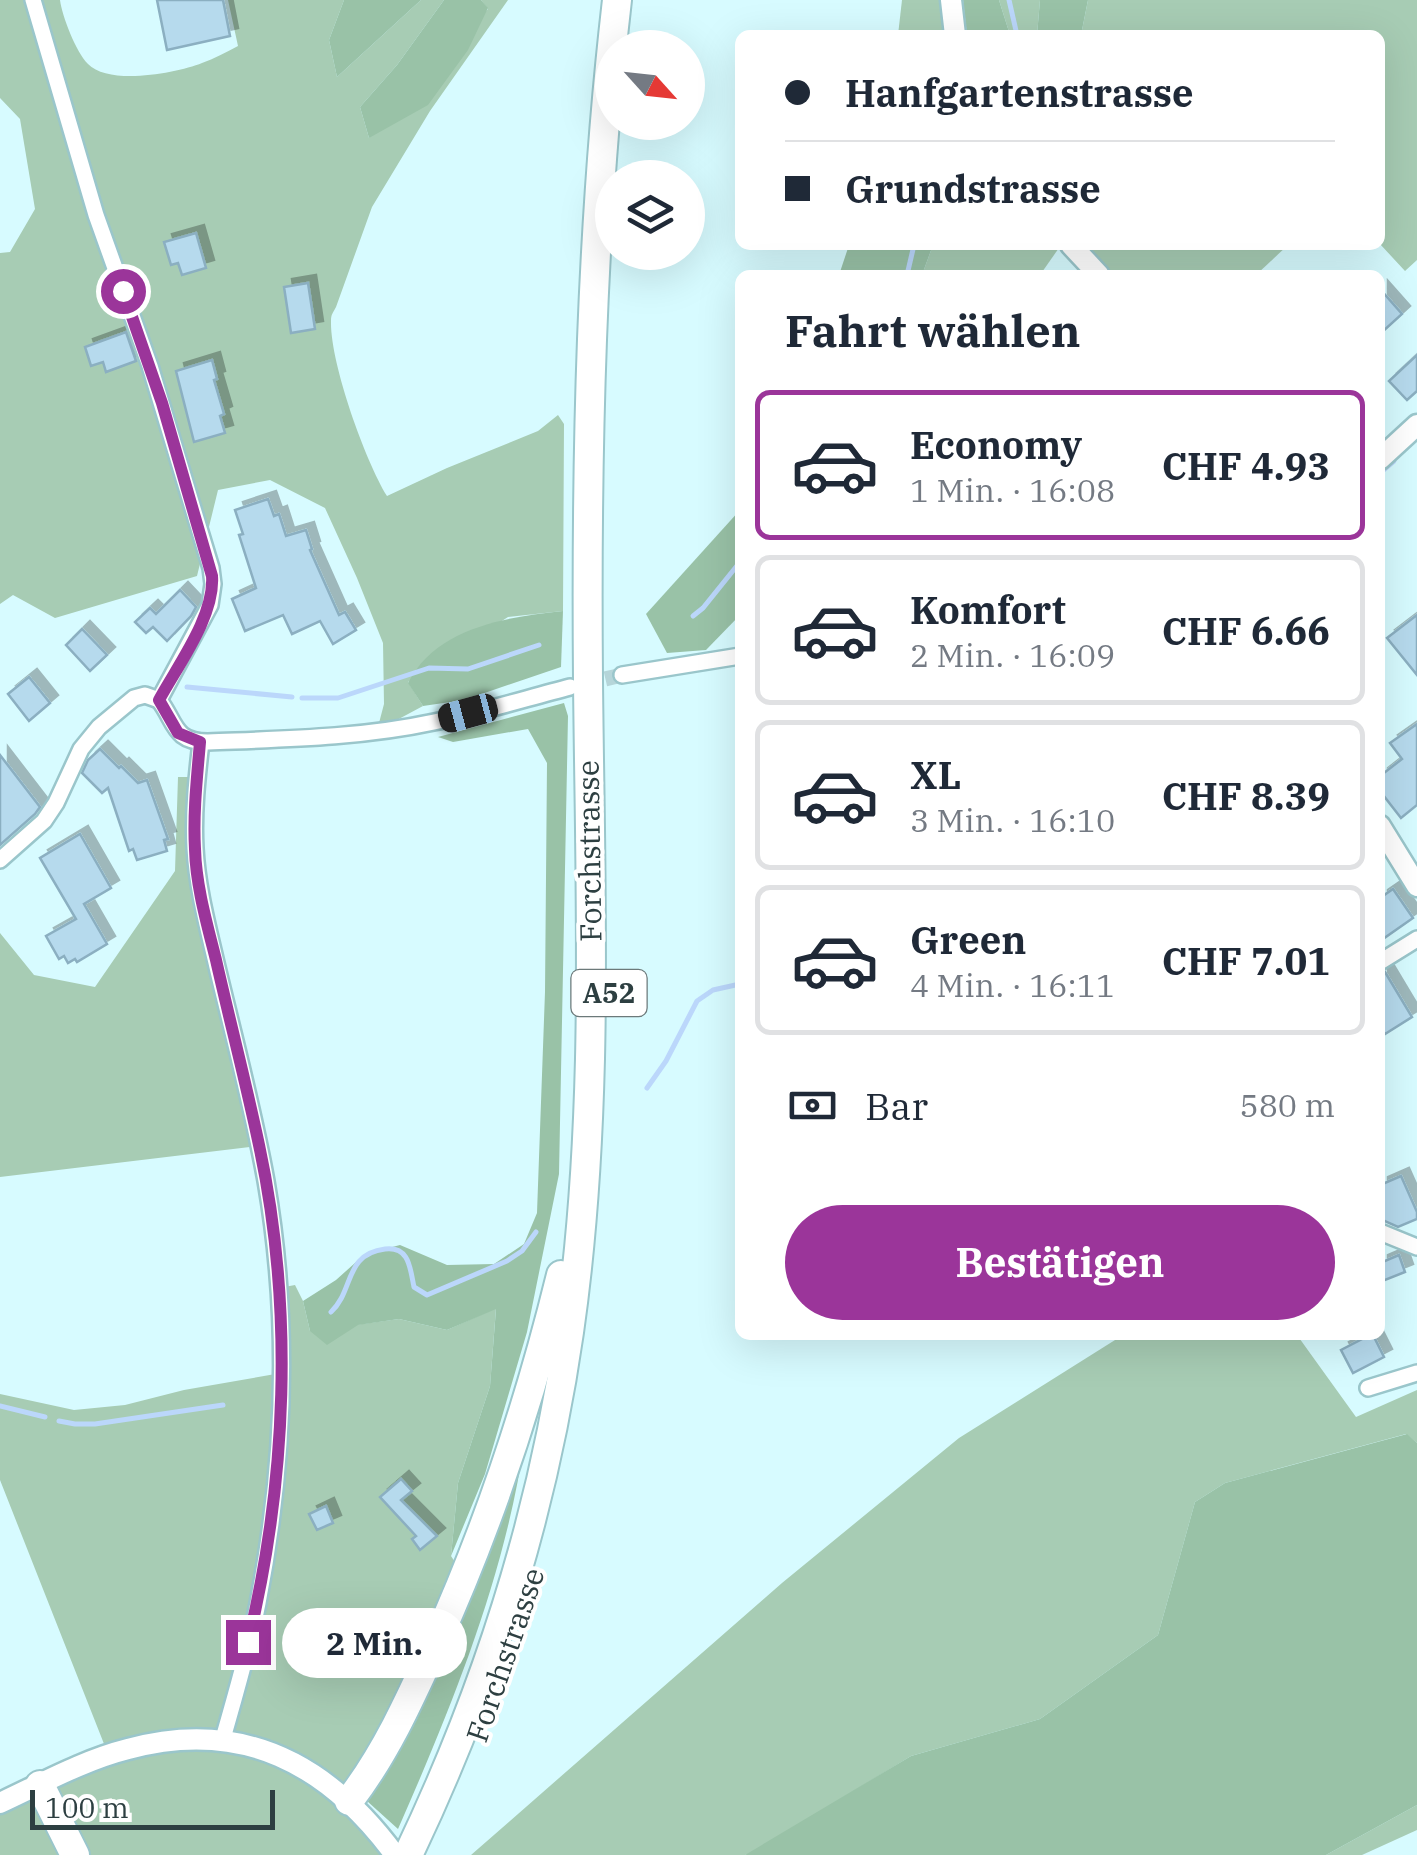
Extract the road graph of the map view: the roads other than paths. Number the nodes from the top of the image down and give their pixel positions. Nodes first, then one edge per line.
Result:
1 (33, 0) edge
2 (617, 0) edge
3 (635, 0) edge
4 (951, 0) edge
5 (631, 30) edge
6 (954, 30) edge
7 (1075, 250) edge
8 (613, 270) edge
9 (1094, 270) edge
10 (1417, 425) edge
11 (1385, 454) edge
12 (735, 657) edge
13 (622, 675) tunnel mouth
14 (570, 687) tunnel mouth
15 (159, 700) junction
16 (200, 742) junction
17 (1385, 834) edge
18 (0, 860) edge
19 (1417, 886) edge
20 (1417, 939) edge
21 (1385, 959) edge
22 (585, 1176) junction
23 (1385, 1234) edge
24 (1417, 1247) edge
25 (1417, 1373) edge
26 (1368, 1388) dead end
27 (222, 1742) junction
28 (40, 1784) junction
29 (349, 1801) junction
30 (0, 1803) edge
31 (413, 1852) edge
32 (75, 1855) edge

1 - 15 street
2 - 22 highway, Forchstrasse / A52
3 - 5 highway
4 - 6 main road
7 - 9 main road
8 - 31 highway, Forchstrasse / A52
10 - 11 main road
12 - 13 street
14 - 16 street
15 - 16 street
15 - 18 street
16 - 27 street
17 - 19 main road
20 - 21 street
22 - 29 highway
22 - 31 highway, Forchstrasse / A52
23 - 24 street
25 - 26 street
27 - 28 main road
27 - 29 main road
28 - 30 main road
28 - 32 highway
29 - 31 main road

